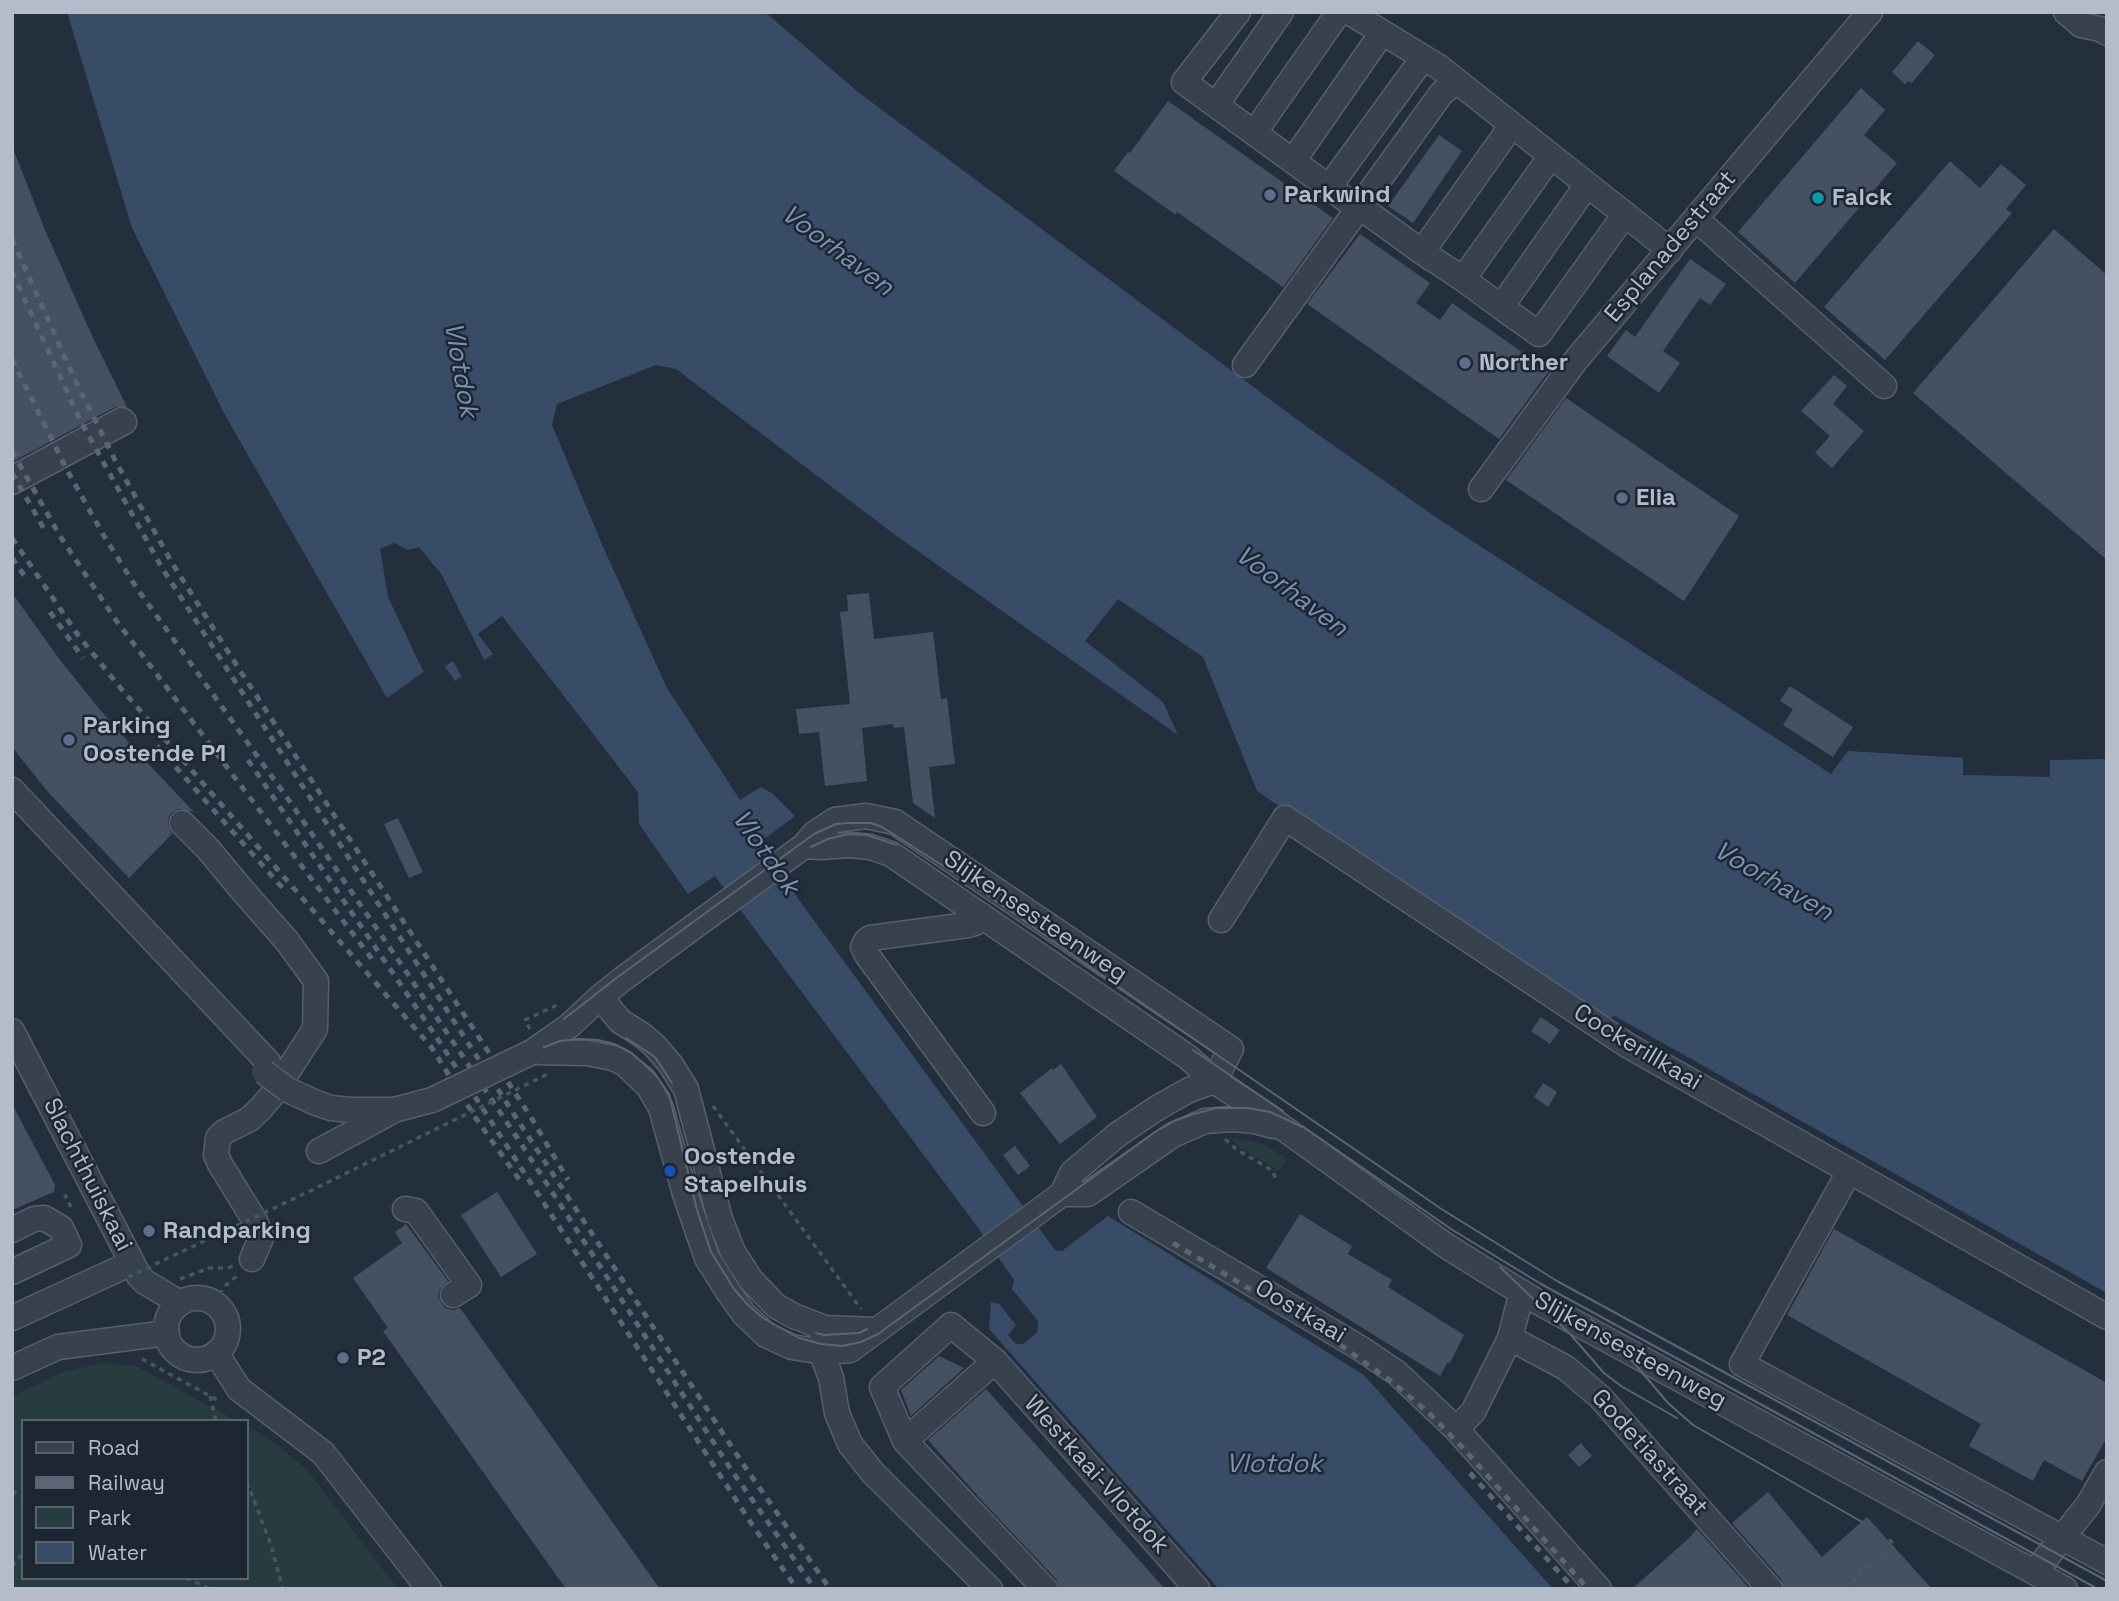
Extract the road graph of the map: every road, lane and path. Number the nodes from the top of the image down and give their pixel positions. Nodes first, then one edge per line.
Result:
1 (1238, 12) edge
2 (1281, 12) edge
3 (1339, 12) edge
4 (1349, 12) edge
5 (1870, 12) edge
6 (2067, 12) edge
7 (2099, 25) edge
8 (1382, 33) junction
9 (1423, 58) junction
10 (1456, 80) junction
11 (1216, 105) junction
12 (1512, 125) junction
13 (1254, 133) junction
14 (1551, 156) junction
15 (1293, 161) junction
16 (1587, 185) junction
17 (1329, 187) junction
18 (1360, 208) junction
19 (1625, 214) junction
20 (1696, 219) junction
21 (1670, 250) junction
22 (1422, 252) junction
23 (1462, 279) junction
24 (1501, 307) junction
25 (1245, 365) dead end
26 (1884, 387) dead end
27 (1481, 489) dead end
28 (12, 790) edge
29 (12, 805) edge
30 (182, 823) dead end
31 (803, 847) junction
32 (981, 915) junction
33 (1221, 920) dead end
34 (600, 997) junction
35 (12, 1031) edge
36 (530, 1049) junction
37 (18, 1056) edge
38 (266, 1067) junction
39 (550, 1073) dead end
40 (1214, 1081) junction
41 (428, 1091) junction
42 (330, 1101) junction
43 (712, 1104) dead end
44 (394, 1110) junction
45 (983, 1113) dead end
46 (1283, 1129) junction
47 (1220, 1133) dead end
48 (319, 1151) dead end
49 (1849, 1172) junction
50 (1276, 1180) dead end
51 (1062, 1194) junction
52 (405, 1209) dead end
53 (1131, 1212) dead end
54 (12, 1230) edge
55 (252, 1259) junction
56 (12, 1272) edge
57 (126, 1272) joint
58 (180, 1291) junction
59 (1522, 1292) junction
60 (453, 1295) dead end
61 (214, 1303) junction
62 (2107, 1317) edge
63 (12, 1318) edge
64 (876, 1330) junction
65 (167, 1333) junction
66 (1510, 1338) junction
67 (824, 1340) junction
68 (216, 1353) junction
69 (136, 1357) dead end
70 (995, 1361) junction
71 (12, 1368) edge
72 (210, 1396) junction
73 (222, 1403) dead end
74 (216, 1419) edge
75 (1456, 1429) junction
76 (905, 1441) junction
77 (2107, 1472) edge
78 (248, 1485) edge
79 (1887, 1537) dead end
80 (2062, 1538) junction
81 (2107, 1562) edge
82 (2035, 1572) junction
83 (191, 1580) edge
84 (210, 1589) edge
85 (283, 1589) edge
86 (429, 1589) edge
87 (990, 1589) edge
88 (1045, 1589) edge
89 (1197, 1589) edge
90 (1599, 1589) edge
91 (1770, 1589) edge
92 (1845, 1589) edge
93 (2065, 1589) edge

1 - 11 street
2 - 11 street
3 - 13 street
4 - 8 street
5 - 20 street, Esplanadestraat
6 - 7 street
8 - 9 street
8 - 15 street
9 - 10 street
9 - 17 street
10 - 12 street
10 - 18 street
11 - 13 street
12 - 14 street
12 - 22 street
13 - 15 street
14 - 16 street
14 - 23 street
15 - 17 street
16 - 19 street
16 - 24 street
17 - 18 street
18 - 22 street
18 - 25 street
19 - 21 street
19 - 24 street
20 - 21 street, Esplanadestraat
20 - 26 street
21 - 27 street, Esplanadestraat
22 - 23 street
23 - 24 street
28 - 38 street
29 - 38 street
30 - 55 street
31 - 32 street, Slijkensesteenweg
31 - 34 street, Slijkensesteenweg
31 - 40 street, Slijkensesteenweg
32 - 40 street, Slijkensesteenweg
32 - 45 street
33 - 49 street, Cockerillkaai
34 - 36 street, Slijkensesteenweg
34 - 67 street
35 - 37 street, Slachthuiskaai
36 - 41 street
36 - 44 street, bridge
36 - 67 street
37 - 58 street, Slachthuiskaai
38 - 42 street, bridge
39 - 57 path, bridge
40 - 46 street, Slijkensesteenweg
40 - 51 street
41 - 42 street
41 - 44 street
42 - 44 street
43 - 64 path
44 - 48 street
46 - 51 street
46 - 59 street, Slijkensesteenweg
47 - 50 path
49 - 62 street, Cockerillkaai
49 - 80 street
51 - 64 street
52 - 60 street
53 - 75 street, Oostkaai
54 - 56 street
55 - 58 path
55 - 61 path
57 - 63 street
58 - 61 street
58 - 65 street
59 - 66 street
59 - 82 street, Slijkensesteenweg
61 - 68 street
64 - 67 street
65 - 68 street
65 - 71 street
66 - 75 street
66 - 91 street, Godetiastraat
67 - 87 street
68 - 86 street
69 - 72 path
70 - 76 street
70 - 76 street, Westkaai-Vlotdok
70 - 89 street, Westkaai-Vlotdok
72 - 73 path
72 - 74 path
75 - 90 street, Oostkaai
76 - 88 street
77 - 80 street
78 - 85 path
79 - 92 path
80 - 81 street
80 - 82 street
82 - 93 street, Slijkensesteenweg
83 - 84 path

